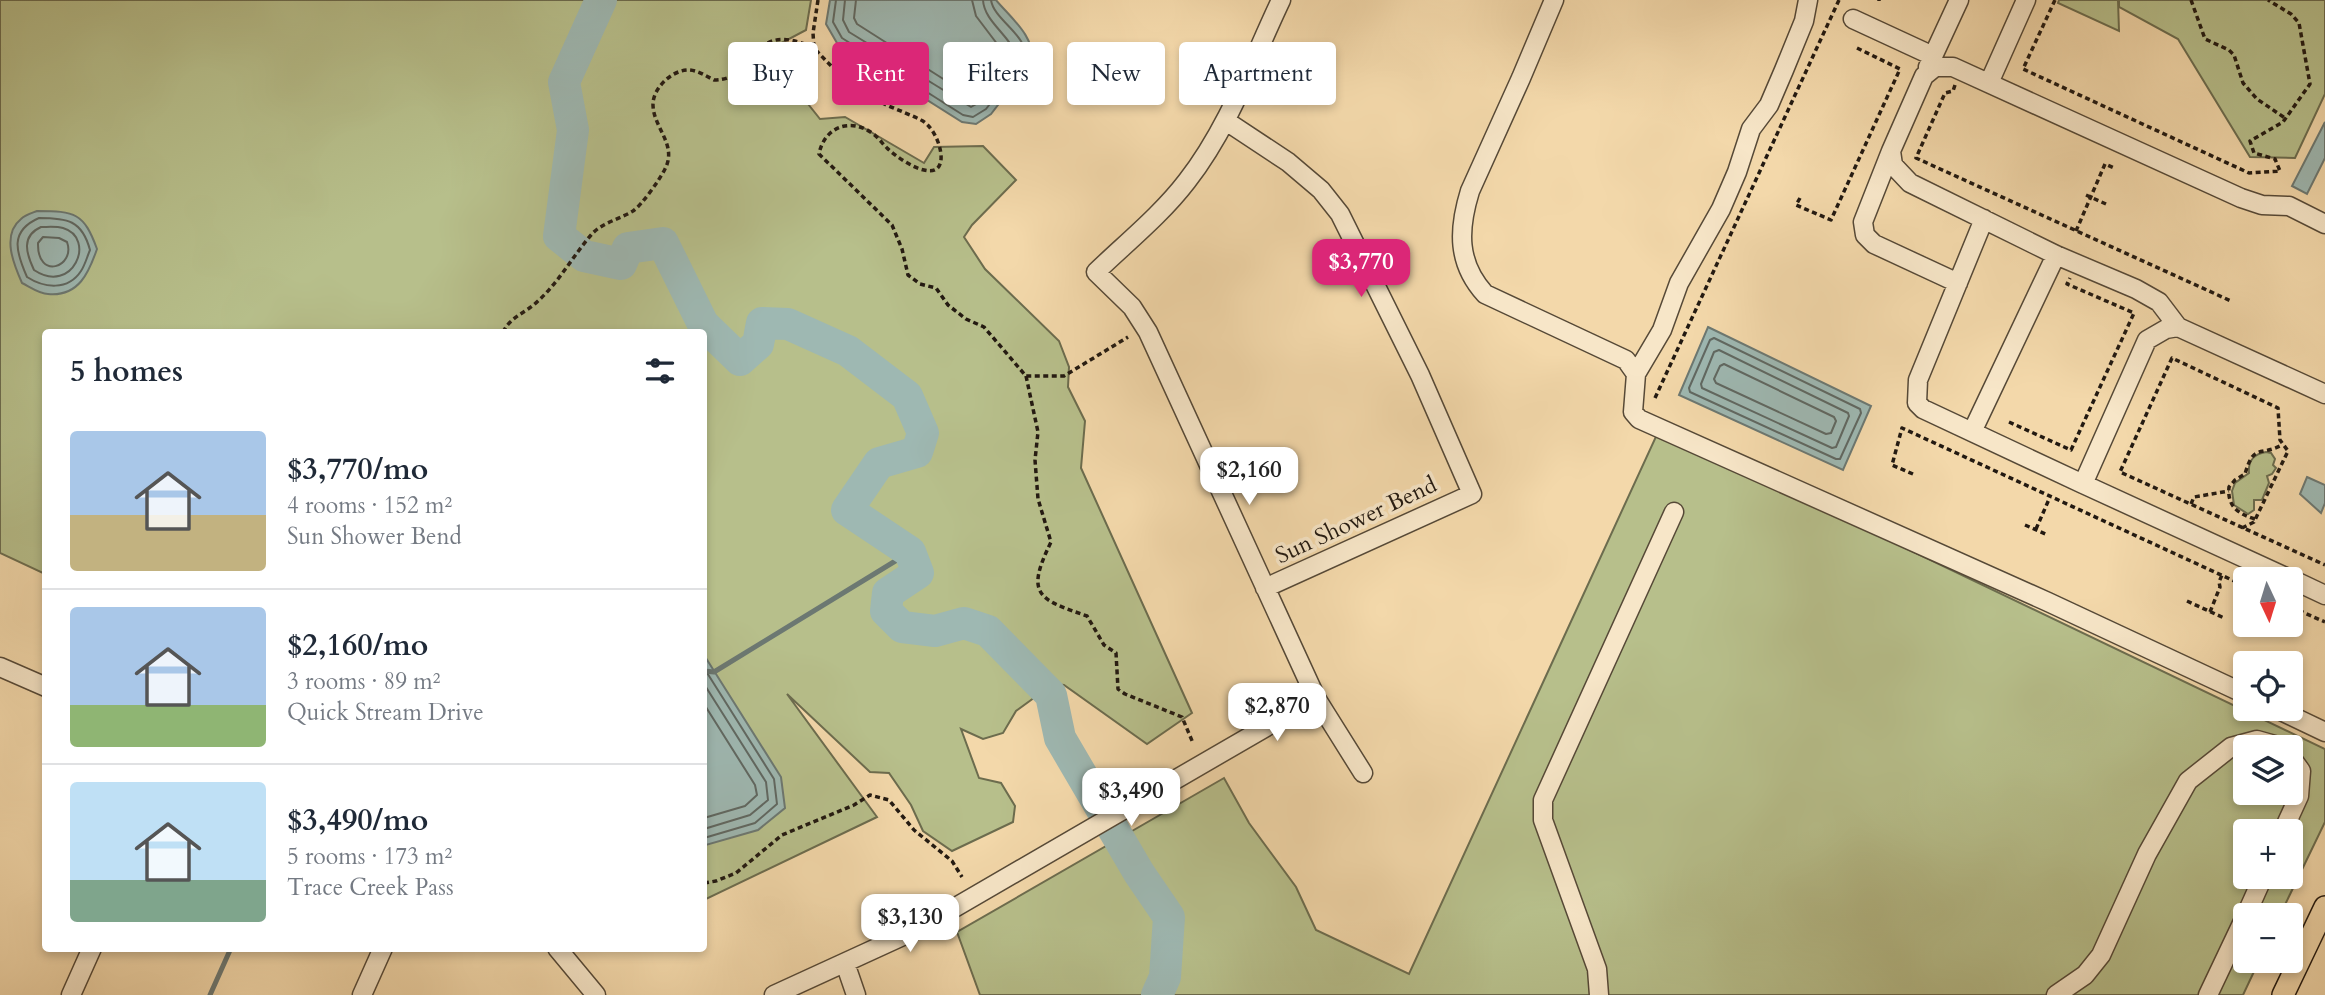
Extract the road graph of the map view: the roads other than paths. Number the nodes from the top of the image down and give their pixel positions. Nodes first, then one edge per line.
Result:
1 (1281, 0) edge
2 (1553, 0) edge
3 (1808, 0) edge
4 (1959, 0) edge
5 (2026, 0) edge
6 (1853, 19) dead end
7 (1933, 56) junction
8 (1924, 76) junction
9 (1989, 83) junction
10 (1226, 121) junction
11 (1891, 151) junction
12 (1984, 219) junction
13 (2325, 224) edge
14 (2056, 255) junction
15 (1958, 283) junction
16 (2178, 327) junction
17 (1636, 374) junction
18 (2325, 394) edge
19 (1972, 432) junction
20 (2083, 484) junction
21 (1674, 512) dead end
22 (2265, 567) edge
23 (2303, 585) edge
24 (1265, 588) junction
25 (2325, 595) edge
26 (0, 667) edge
27 (42, 685) edge
28 (2233, 688) edge
29 (1316, 698) junction
30 (2302, 721) edge
31 (2325, 732) edge
32 (2233, 746) edge
33 (1363, 773) dead end
34 (2325, 907) edge
35 (2233, 943) edge
36 (90, 952) edge
37 (381, 952) edge
38 (560, 952) edge
39 (845, 963) junction
40 (71, 995) edge
41 (362, 995) edge
42 (596, 995) edge
43 (774, 995) edge
44 (856, 995) edge
45 (1599, 995) edge
46 (2056, 995) edge
47 (2208, 995) edge
48 (2283, 995) edge

1 - 10 street
2 - 17 street
3 - 17 street
4 - 7 street
5 - 9 street
6 - 7 street
7 - 8 street
8 - 9 street
8 - 11 street
9 - 13 street
10 - 24 street
10 - 24 street, Sun Shower Bend
11 - 12 street
11 - 15 street
12 - 14 street
12 - 15 street
14 - 16 street
14 - 19 street
15 - 19 street
16 - 18 street
16 - 20 street
17 - 28 street
19 - 20 street
20 - 22 street
21 - 45 street
23 - 25 street
24 - 29 street
26 - 27 street
29 - 33 street
29 - 39 street
30 - 31 street
32 - 46 street
34 - 48 main road
35 - 47 street
36 - 40 street
37 - 41 street
38 - 42 street
39 - 43 street
39 - 44 street

